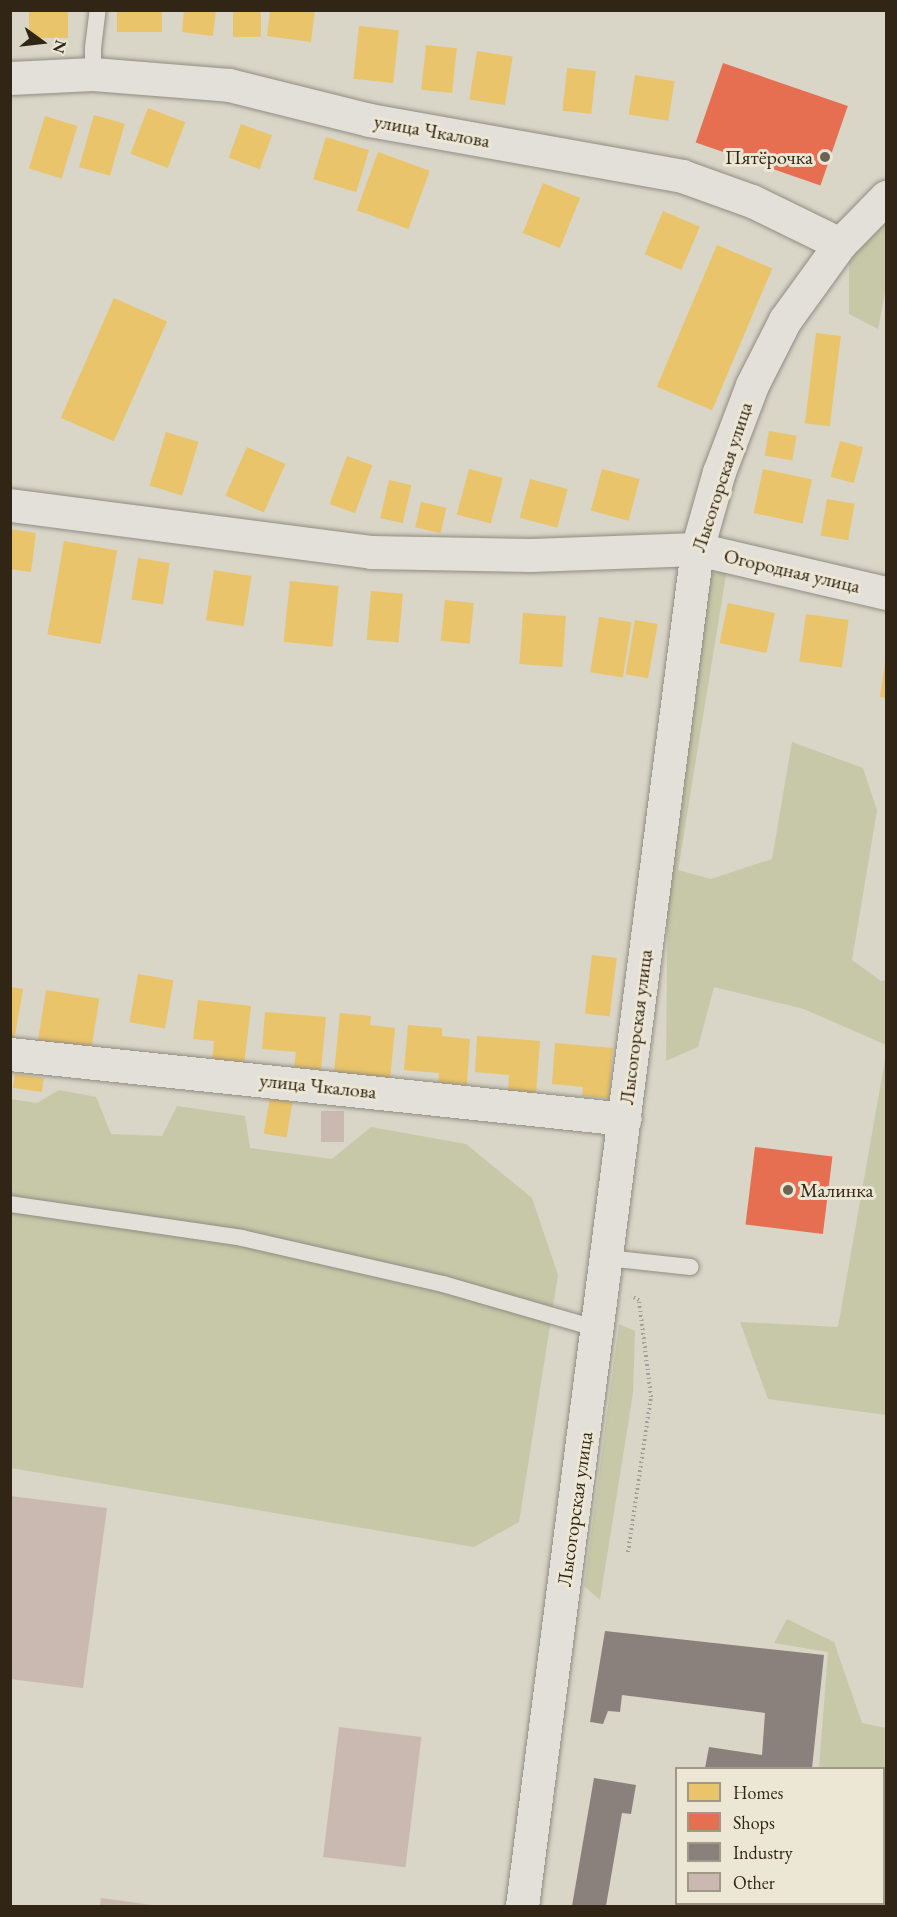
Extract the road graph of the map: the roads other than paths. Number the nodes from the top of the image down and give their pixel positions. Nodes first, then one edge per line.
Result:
1 (98, 10) edge
2 (93, 74) junction
3 (10, 78) edge
4 (886, 197) edge
5 (840, 244) junction
6 (10, 505) edge
7 (697, 549) junction
8 (886, 593) edge
9 (10, 1054) edge
10 (625, 1119) junction
11 (10, 1204) edge
12 (607, 1258) junction
13 (691, 1268) dead end
14 (598, 1329) junction
15 (522, 1906) edge

1 - 2 lane
2 - 3 street, улица Чкалова
2 - 5 street, улица Чкалова
4 - 5 street, Лысогорская улица
5 - 7 street, Лысогорская улица
6 - 7 street, Огородная улица
7 - 8 street, Огородная улица
7 - 10 street, Лысогорская улица
9 - 10 street, улица Чкалова
10 - 12 street, Лысогорская улица
11 - 14 lane
12 - 13 lane
12 - 14 street, Лысогорская улица
14 - 15 street, Лысогорская улица

